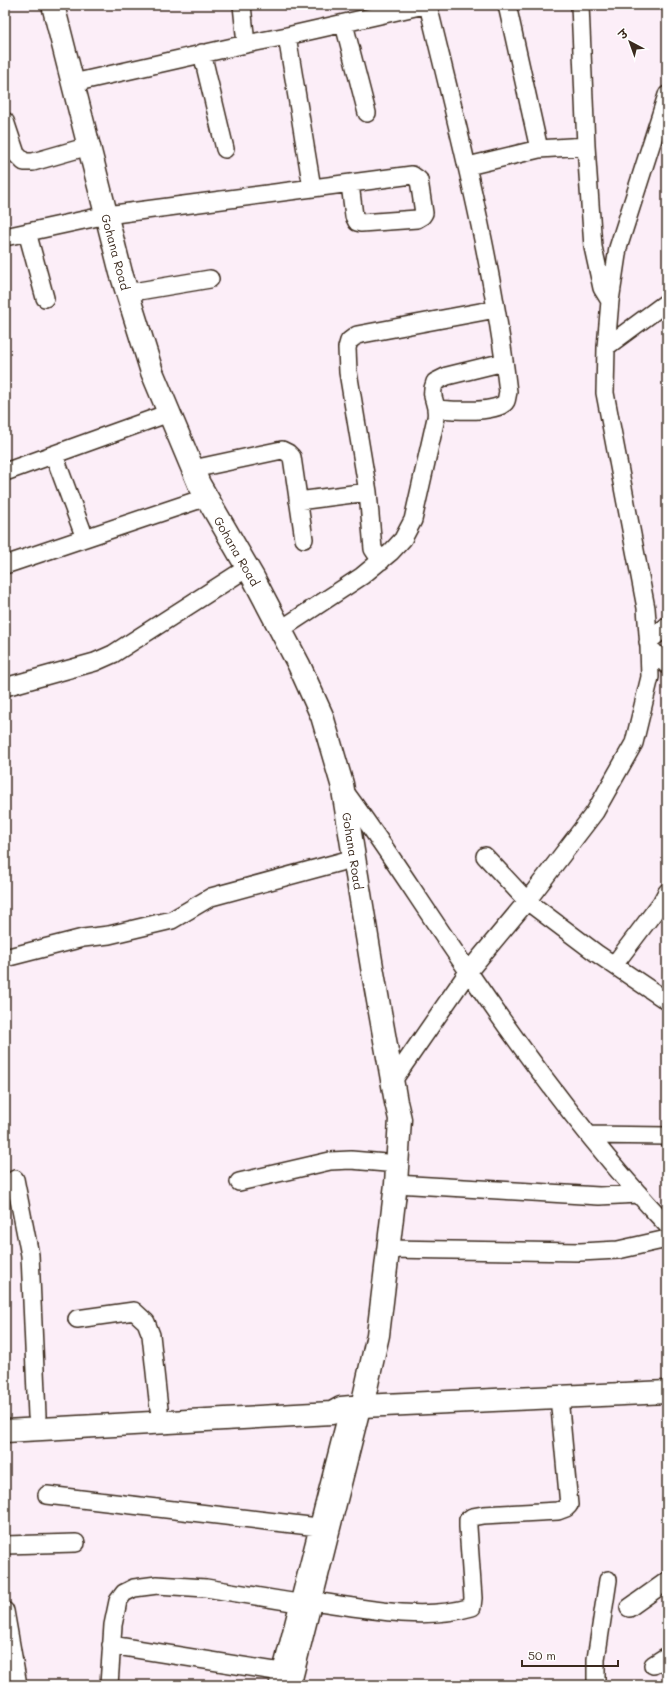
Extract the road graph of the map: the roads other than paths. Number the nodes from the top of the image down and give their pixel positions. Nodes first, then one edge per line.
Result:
1 (53, 5) edge
2 (242, 5) edge
3 (424, 5) edge
4 (428, 5) edge
5 (507, 5) edge
6 (580, 5) edge
7 (344, 24) junction
8 (287, 36) junction
9 (246, 44) junction
10 (202, 53) junction
11 (73, 83) junction
12 (667, 95) edge
13 (367, 113) dead end
14 (5, 121) edge
15 (89, 146) junction
16 (586, 146) junction
17 (225, 149) dead end
18 (539, 149) junction
19 (468, 166) junction
20 (350, 184) dead end
21 (312, 188) junction
22 (106, 215) junction
23 (27, 232) junction
24 (5, 237) edge
25 (210, 280) dead end
26 (127, 293) junction
27 (45, 298) dead end
28 (610, 301) junction
29 (667, 302) edge
30 (496, 309) junction
31 (606, 347) junction
32 (504, 362) junction
33 (437, 409) junction
34 (169, 413) junction
35 (54, 455) junction
36 (193, 469) junction
37 (5, 472) edge
38 (368, 492) junction
39 (207, 497) junction
40 (298, 501) junction
41 (85, 538) junction
42 (304, 539) dead end
43 (381, 561) junction
44 (5, 565) edge
45 (247, 568) junction
46 (667, 626) edge
47 (280, 630) junction
48 (649, 645) junction
49 (667, 664) edge
50 (5, 687) edge
51 (343, 789) junction
52 (485, 856) dead end
53 (355, 858) junction
54 (667, 892) edge
55 (527, 901) junction
56 (5, 958) edge
57 (614, 965) junction
58 (468, 972) junction
59 (667, 1001) edge
60 (394, 1092) junction
61 (589, 1135) junction
62 (667, 1136) edge
63 (386, 1163) junction
64 (15, 1179) dead end
65 (239, 1182) dead end
66 (396, 1184) junction
67 (639, 1194) junction
68 (661, 1208) edge
69 (667, 1225) edge
70 (667, 1239) edge
71 (388, 1249) junction
72 (77, 1319) dead end
73 (667, 1392) edge
74 (559, 1397) junction
75 (351, 1407) junction
76 (159, 1409) junction
77 (37, 1416) junction
78 (5, 1418) edge
79 (5, 1431) edge
80 (47, 1495) dead end
81 (318, 1527) junction
82 (76, 1543) dead end
83 (5, 1545) edge
84 (608, 1580) dead end
85 (667, 1581) edge
86 (306, 1602) junction
87 (629, 1608) dead end
88 (5, 1611) edge
89 (111, 1645) junction
90 (279, 1678) edge
91 (18, 1685) edge
92 (109, 1685) edge
93 (292, 1685) edge
94 (596, 1685) edge

1 - 11 main road, Gohana Road
2 - 9 street
3 - 7 street
4 - 19 street
5 - 18 street
6 - 16 street
7 - 8 street
7 - 13 street
8 - 9 street
8 - 21 street
9 - 10 street
10 - 11 street
10 - 17 street
11 - 15 main road, Gohana Road
12 - 28 street
14 - 15 street
15 - 22 main road, Gohana Road
16 - 18 street
16 - 28 street
18 - 19 street
19 - 30 street
20 - 21 street
21 - 22 street
22 - 23 street
22 - 26 main road, Gohana Road
23 - 24 street
23 - 27 street
25 - 26 street
26 - 34 main road, Gohana Road
28 - 31 street
29 - 31 street
30 - 32 street
30 - 38 street
31 - 48 street
32 - 33 street
32 - 33 street
33 - 43 street
34 - 35 street
34 - 36 main road, Gohana Road
35 - 37 street
35 - 41 street
36 - 39 main road, Gohana Road
36 - 40 street
38 - 40 street
38 - 43 street
39 - 41 street
39 - 45 main road, Gohana Road
40 - 42 street
41 - 44 street
43 - 47 street
45 - 47 main road, Gohana Road
45 - 50 street
46 - 48 street
47 - 51 main road, Gohana Road
48 - 49 street
48 - 55 street
51 - 53 main road, Gohana Road
51 - 58 street
52 - 55 street
53 - 56 street
53 - 60 main road, Gohana Road
54 - 57 street
55 - 57 street
55 - 58 street
57 - 59 street
58 - 60 street
58 - 61 street
60 - 63 main road
60 - 66 main road, Gohana Road
61 - 62 street
61 - 67 street
63 - 65 street
63 - 75 main road
64 - 77 street
66 - 67 street
66 - 71 main road, Gohana Road
67 - 68 street
68 - 69 street
70 - 71 street
71 - 75 main road, Gohana Road
72 - 76 street
73 - 74 main road
74 - 75 main road
74 - 86 street
75 - 76 main road
75 - 79 main road
75 - 81 street
75 - 86 street
76 - 77 main road
77 - 78 main road
80 - 81 street
81 - 86 street
82 - 83 street
84 - 94 street
85 - 87 street
86 - 89 street
86 - 90 street
86 - 93 street
88 - 91 street
89 - 90 street
89 - 92 street

